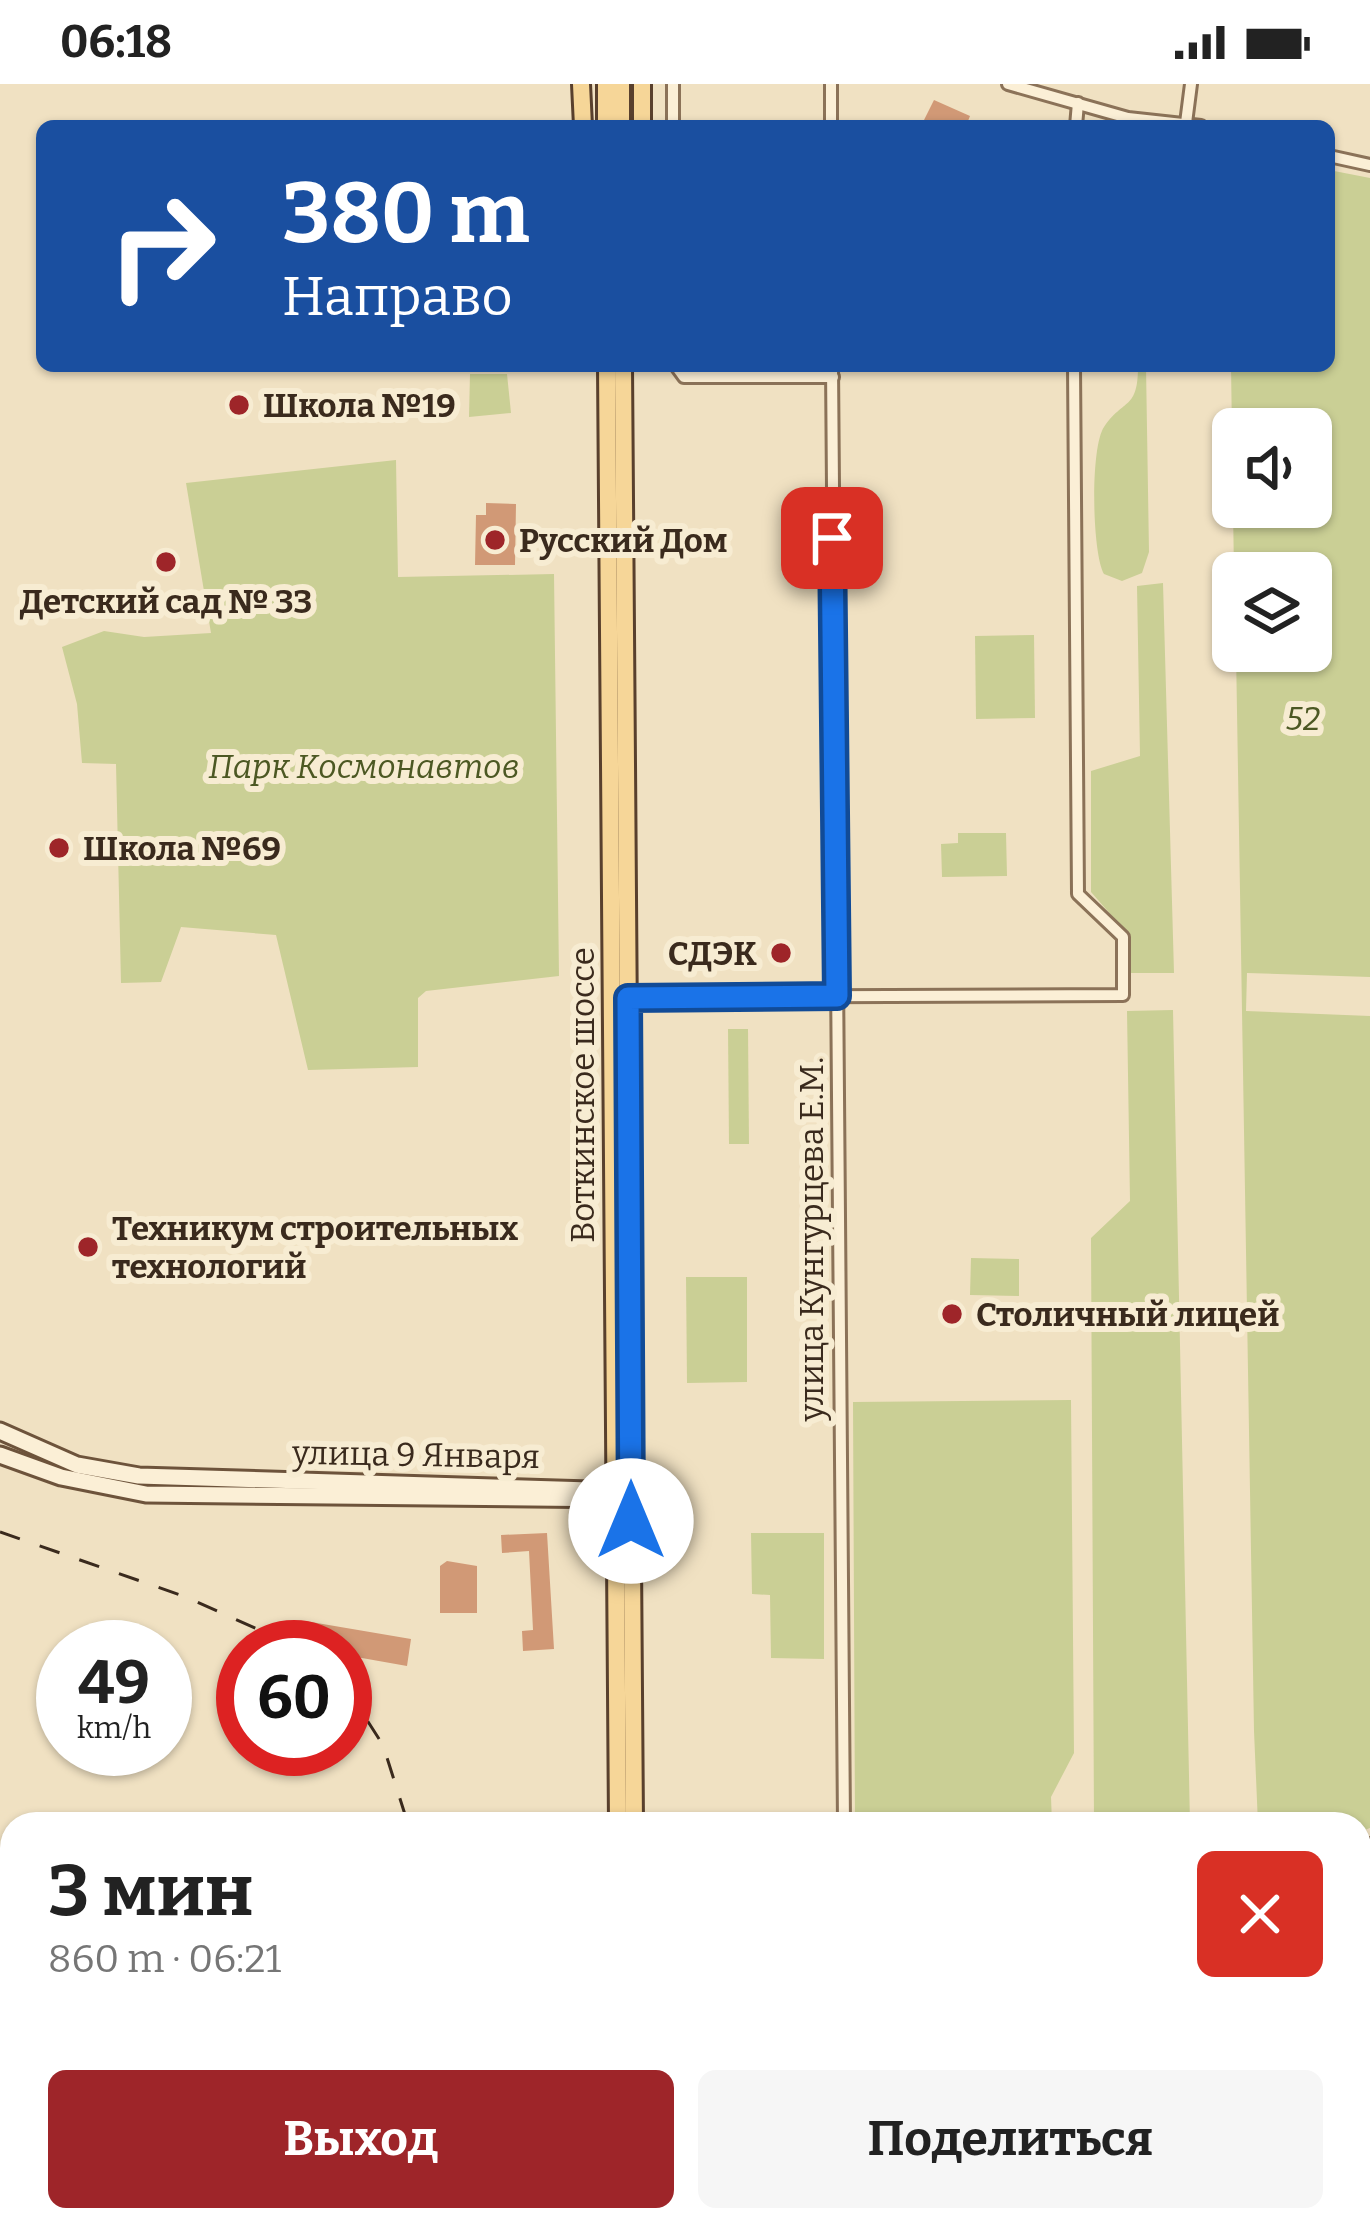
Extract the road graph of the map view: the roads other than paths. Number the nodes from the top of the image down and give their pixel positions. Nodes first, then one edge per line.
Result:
1 (642, 84) edge
2 (673, 84) edge
3 (831, 84) edge
4 (1008, 84) edge
5 (1191, 84) edge
6 (607, 85) edge
7 (1078, 104) junction
8 (587, 120) edge
9 (606, 120) edge
10 (619, 120) edge
11 (642, 120) edge
12 (673, 120) edge
13 (831, 120) edge
14 (1077, 120) edge
15 (1144, 120) edge
16 (1186, 120) edge
17 (1335, 157) edge
18 (1370, 165) edge
19 (608, 372) edge
20 (623, 372) edge
21 (680, 372) edge
22 (833, 372) edge
23 (1074, 372) edge
24 (837, 996) junction
25 (628, 998) junction
26 (0, 1431) edge
27 (0, 1455) edge
28 (237, 1490) junction
29 (620, 1495) junction
30 (618, 1812) edge
31 (633, 1812) edge
32 (844, 1812) edge

1 - 11 main road
2 - 12 street
3 - 13 street
4 - 7 street
5 - 16 street
6 - 8 main road
6 - 9 main road
6 - 10 main road
7 - 14 street
7 - 15 street
17 - 18 street
19 - 29 main road, Воткинское шоссе
20 - 25 main road, Воткинское шоссе
21 - 22 street
22 - 24 street, улица Кунгурцева Е.М.
23 - 24 street
24 - 25 street
24 - 32 street, улица Кунгурцева Е.М.
25 - 29 main road, Воткинское шоссе
26 - 28 main road, улица 9 Января
27 - 28 main road, улица 9 Января
28 - 29 main road, улица 9 Января
29 - 30 main road, Воткинское шоссе
29 - 31 main road, Воткинское шоссе

